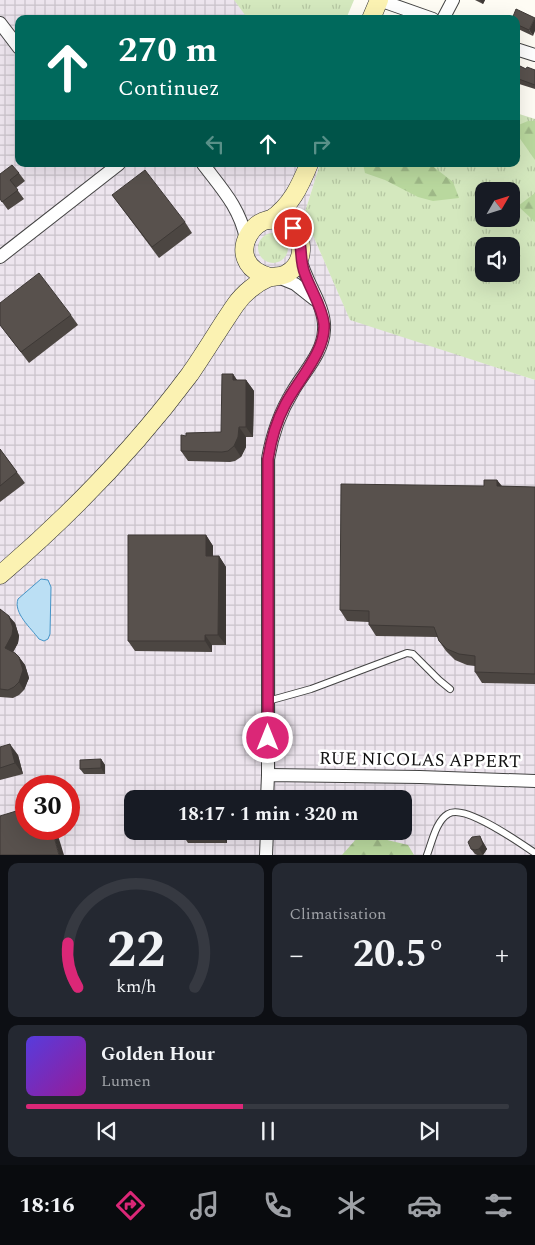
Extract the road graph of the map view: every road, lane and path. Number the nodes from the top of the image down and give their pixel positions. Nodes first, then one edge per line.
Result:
1 (379, 0) edge
2 (453, 0) edge
3 (373, 15) edge
4 (421, 15) edge
5 (446, 15) edge
6 (0, 23) edge
7 (15, 43) edge
8 (520, 50) edge
9 (535, 55) edge
10 (111, 167) edge
11 (205, 167) edge
12 (308, 167) edge
13 (295, 196) junction
14 (233, 203) junction
15 (266, 221) junction
16 (293, 228) junction
17 (246, 239) junction
18 (0, 257) edge
19 (246, 258) junction
20 (300, 258) junction
21 (274, 277) junction
22 (316, 301) junction
23 (237, 303) junction
24 (0, 575) edge
25 (450, 689) dead end
26 (268, 702) junction
27 (268, 775) junction
28 (535, 781) edge
29 (268, 790) edge
30 (267, 840) edge
31 (535, 852) edge
32 (266, 855) edge
33 (427, 855) edge

1 - 3 main road
1 - 4 street
2 - 5 street
6 - 7 street
8 - 9 street
10 - 18 street
11 - 14 street
12 - 13 main road
13 - 15 main road
13 - 16 main road
14 - 15 street
14 - 17 street
15 - 16 main road
15 - 17 main road
16 - 20 main road
17 - 19 main road
19 - 21 main road
19 - 23 main road
20 - 21 main road
20 - 22 street
21 - 22 street
21 - 23 main road
22 - 26 street
23 - 24 main road
25 - 26 lane
26 - 27 street
27 - 28 street, RUE NICOLAS APPERT
27 - 29 street
30 - 32 street
31 - 33 lane

